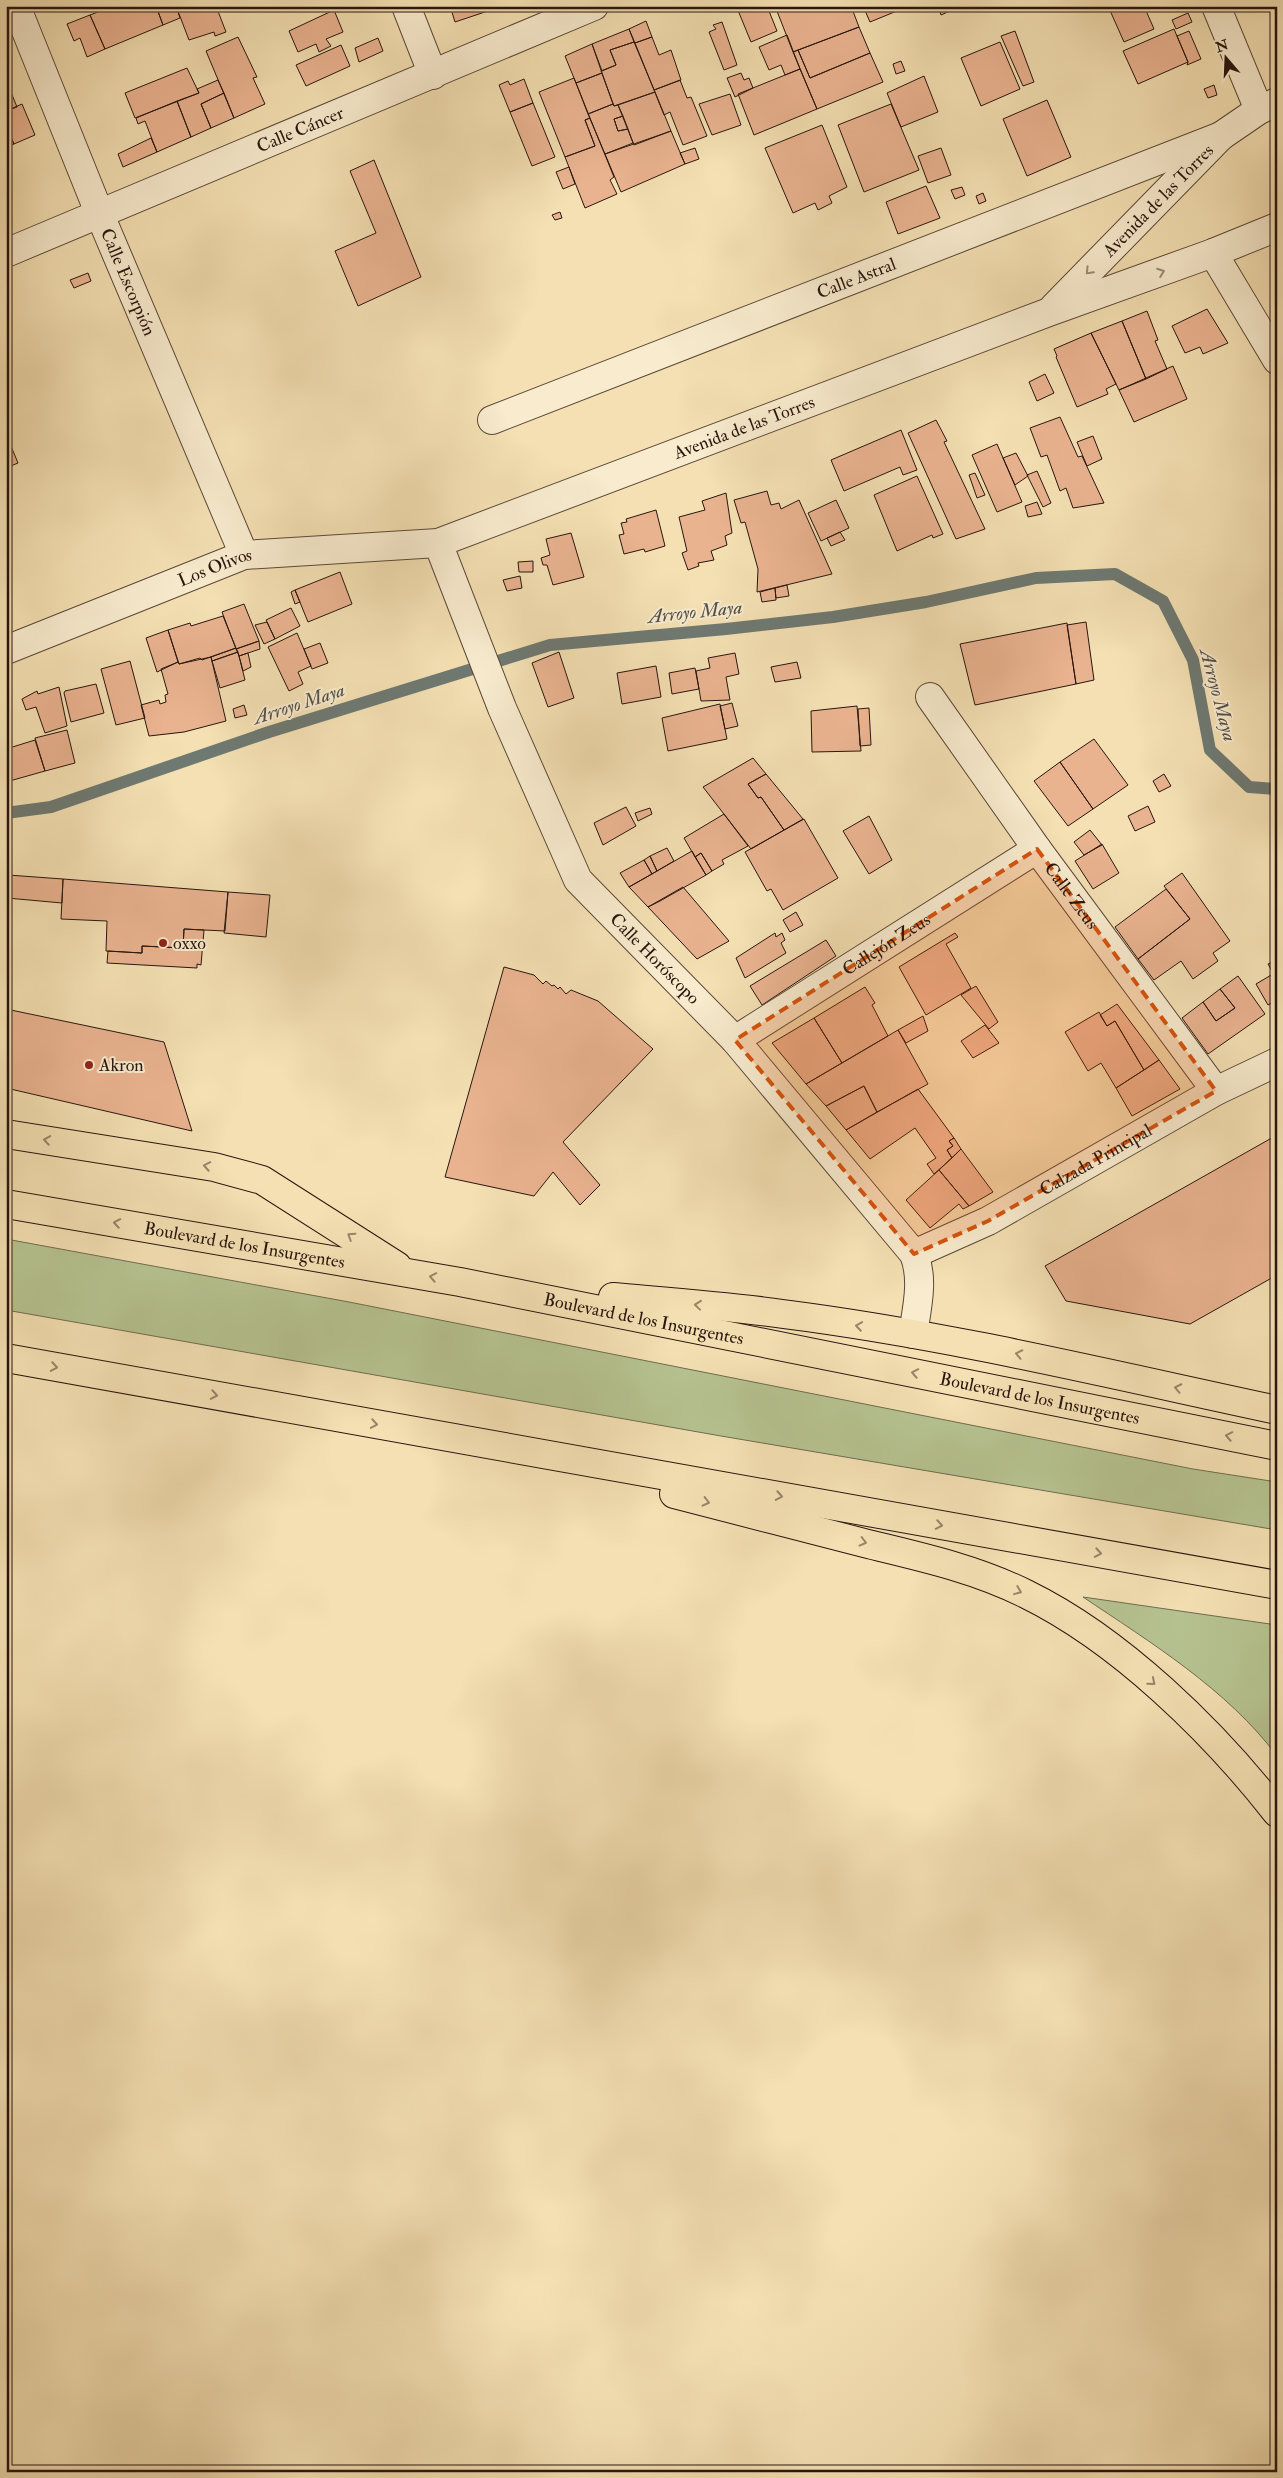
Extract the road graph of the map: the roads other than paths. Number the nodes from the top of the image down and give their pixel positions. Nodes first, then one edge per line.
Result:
1 (16, 6) edge
2 (406, 6) edge
3 (594, 6) edge
4 (1216, 6) edge
5 (433, 75) junction
6 (1268, 106) edge
7 (1221, 136) junction
8 (100, 215) junction
9 (1277, 227) edge
10 (6, 253) edge
11 (1212, 253) junction
12 (1049, 312) junction
13 (1277, 360) edge
14 (492, 420) dead end
15 (438, 543) junction
16 (244, 555) junction
17 (6, 650) edge
18 (930, 697) dead end
19 (1037, 849) junction
20 (735, 1040) junction
21 (1277, 1062) edge
22 (1216, 1090) junction
23 (6, 1134) edge
24 (6, 1204) edge
25 (914, 1254) junction
26 (407, 1272) junction
27 (460, 1282) junction
28 (914, 1334) junction
29 (6, 1358) edge
30 (1277, 1410) edge
31 (455, 1438) junction
32 (1277, 1446) edge
33 (1277, 1585) edge
34 (1277, 1813) edge

1 - 8 street, Calle Escorpión
2 - 5 street
3 - 5 street, Calle Cáncer
4 - 6 street
5 - 8 street, Calle Cáncer
6 - 7 street, Avenida de las Torres
7 -> 12 street, Avenida de las Torres
7 - 14 street, Calle Astral
8 - 10 street, Calle Cáncer
8 - 16 street, Calle Escorpión
9 - 11 street, Avenida de las Torres
12 -> 11 street, Avenida de las Torres
11 - 13 street
12 - 15 street, Avenida de las Torres
15 - 16 street, Los Olivos
15 - 20 street, Calle Horóscopo
16 - 17 street, Los Olivos
18 - 19 street, Calle Zeus
19 - 20 street, Callejón Zeus
19 - 22 street, Calle Zeus
20 - 25 street, Calle Horóscopo
21 - 22 street, Calzada Principal
22 - 25 street, Calzada Principal
26 -> 23 highway
26 -> 24 highway, Boulevard de los Insurgentes
25 - 28 street, Calle Horóscopo
27 -> 26 highway, Boulevard de los Insurgentes
28 -> 27 highway
32 -> 27 highway, Boulevard de los Insurgentes
30 -> 28 highway
29 -> 31 highway
31 -> 33 highway
31 -> 34 highway

